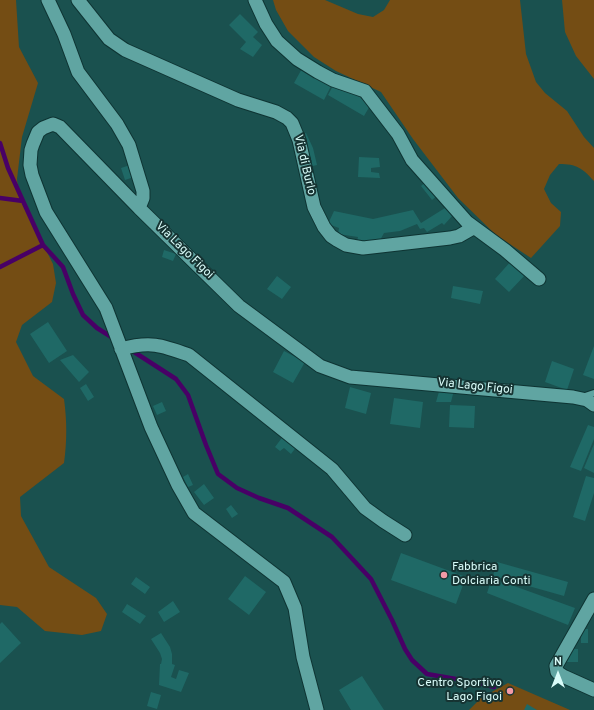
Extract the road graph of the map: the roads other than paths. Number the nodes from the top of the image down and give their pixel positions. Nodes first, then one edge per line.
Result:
1 (48, 0) edge
2 (78, 0) edge
3 (255, 0) edge
4 (139, 208) junction
5 (473, 228) junction
6 (539, 279) dead end
7 (121, 349) junction
8 (594, 393) edge
9 (580, 398) junction
10 (594, 405) edge
11 (405, 535) dead end
12 (594, 599) edge
13 (594, 690) edge
14 (317, 710) edge

1 - 4 street
2 - 5 street, Via di Burlo
3 - 5 street
4 - 7 street, Via Lago Figoi
4 - 9 street, Via Lago Figoi
5 - 6 street
7 - 11 street
7 - 14 street, Via Lago Figoi
8 - 9 lane, Via Lago Figoi
9 - 10 street, Via Lago Figoi
12 - 13 street

